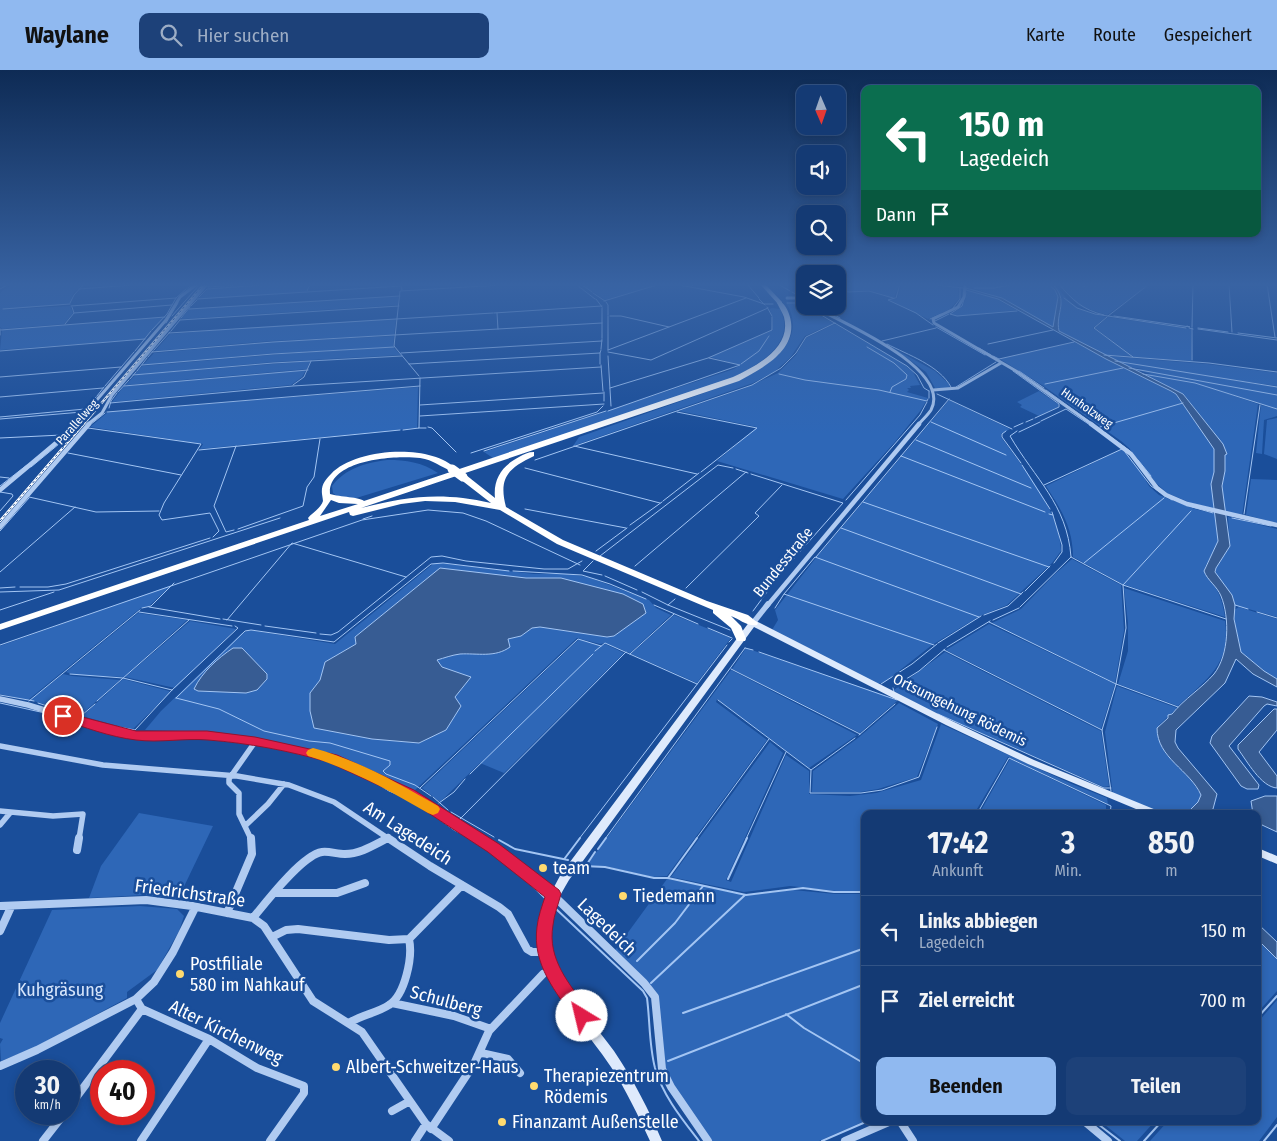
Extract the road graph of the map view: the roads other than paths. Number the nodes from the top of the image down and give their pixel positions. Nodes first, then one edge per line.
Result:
1 (154, 334) edge
2 (165, 334) edge
3 (788, 334) edge
4 (862, 334) edge
5 (953, 334) edge
6 (1001, 363) junction
7 (933, 390) junction
8 (556, 440) junction
9 (0, 490) edge
10 (390, 494) junction
11 (326, 495) junction
12 (502, 508) junction
13 (1277, 525) edge
14 (296, 526) junction
15 (0, 527) edge
16 (703, 603) junction
17 (753, 623) junction
18 (0, 627) edge
19 (741, 639) junction
20 (0, 699) edge
21 (255, 742) junction
22 (0, 746) edge
23 (231, 775) junction
24 (284, 784) junction
25 (1148, 810) edge
26 (0, 811) edge
27 (10, 813) junction
28 (0, 825) edge
29 (246, 825) junction
30 (388, 838) junction
31 (77, 850) dead end
32 (1261, 853) edge
33 (1277, 860) edge
34 (365, 883) dead end
35 (462, 885) junction
36 (274, 893) junction
37 (553, 894) junction
38 (0, 906) edge
39 (11, 907) junction
40 (195, 908) junction
41 (226, 913) junction
42 (253, 918) junction
43 (0, 931) edge
44 (272, 937) junction
45 (409, 939) junction
46 (545, 952) junction
47 (543, 974) dead end
48 (136, 999) junction
49 (392, 1003) junction
50 (142, 1009) junction
51 (349, 1023) junction
52 (491, 1029) junction
53 (210, 1039) junction
54 (481, 1053) junction
55 (0, 1066) edge
56 (520, 1073) dead end
57 (80, 1092) edge
58 (410, 1102) junction
59 (392, 1111) dead end
60 (55, 1125) edge
61 (883, 1125) edge
62 (903, 1125) edge
63 (1089, 1125) edge
64 (429, 1127) junction
65 (43, 1141) edge
66 (141, 1141) edge
67 (270, 1141) edge
68 (415, 1141) edge
69 (449, 1141) edge
70 (656, 1141) edge
71 (708, 1141) edge
72 (845, 1141) edge
73 (913, 1141) edge
74 (1108, 1141) edge

1 - 9 street
2 - 15 street, Parallelweg
3 - 8 highway
4 - 7 street
5 - 6 street, Hunholzweg
6 - 7 street
6 - 13 street, Hunholzweg
7 - 17 street, Bundesstraße
8 - 10 highway
8 - 12 highway
10 - 11 highway
10 - 14 highway
11 - 12 highway, bridge
11 - 14 highway
12 - 14 highway
12 - 16 highway
14 - 18 highway
16 - 17 highway
16 - 19 highway
17 - 19 street, Bundesstraße
17 - 25 street, Ortsumgehung Rödemis
19 - 37 street, Bundesstraße
20 - 21 street, Lagedeich
21 - 23 street
21 - 37 street, Lagedeich
22 - 23 street, Am Lagedeich
23 - 24 street, Am Lagedeich
23 - 29 street
24 - 29 street
24 - 30 street, Am Lagedeich
26 - 27 street
27 - 28 street
27 - 31 street
29 - 41 street
30 - 35 street, Am Lagedeich
30 - 36 street
32 - 33 street
34 - 36 street
35 - 45 street
35 - 46 street, Am Lagedeich
36 - 42 street
37 - 46 street, Bundesstraße
37 - 71 street, Lagedeich
38 - 39 street, Friedrichstraße
39 - 40 street, Friedrichstraße
39 - 43 street
40 - 41 street, Friedrichstraße
40 - 48 street
41 - 42 street, Friedrichstraße
42 - 44 street, Friedrichstraße
44 - 45 street
44 - 51 street, Friedrichstraße
45 - 49 street
46 - 70 street, Bundesstraße
47 - 52 street, Schulberg
48 - 50 street
48 - 55 street
49 - 51 street
49 - 52 street, Schulberg
50 - 53 street, Alter Kirchenweg
50 - 57 street
51 - 58 street, Friedrichstraße
52 - 54 street, Schulberg
53 - 66 street
53 - 67 street, Alter Kirchenweg
54 - 56 street
54 - 64 street, Schulberg
58 - 59 street
58 - 64 street, Friedrichstraße
60 - 65 street
61 - 72 street
62 - 73 street
63 - 74 street
64 - 68 street, Schulberg
64 - 69 street, Friedrichstraße

